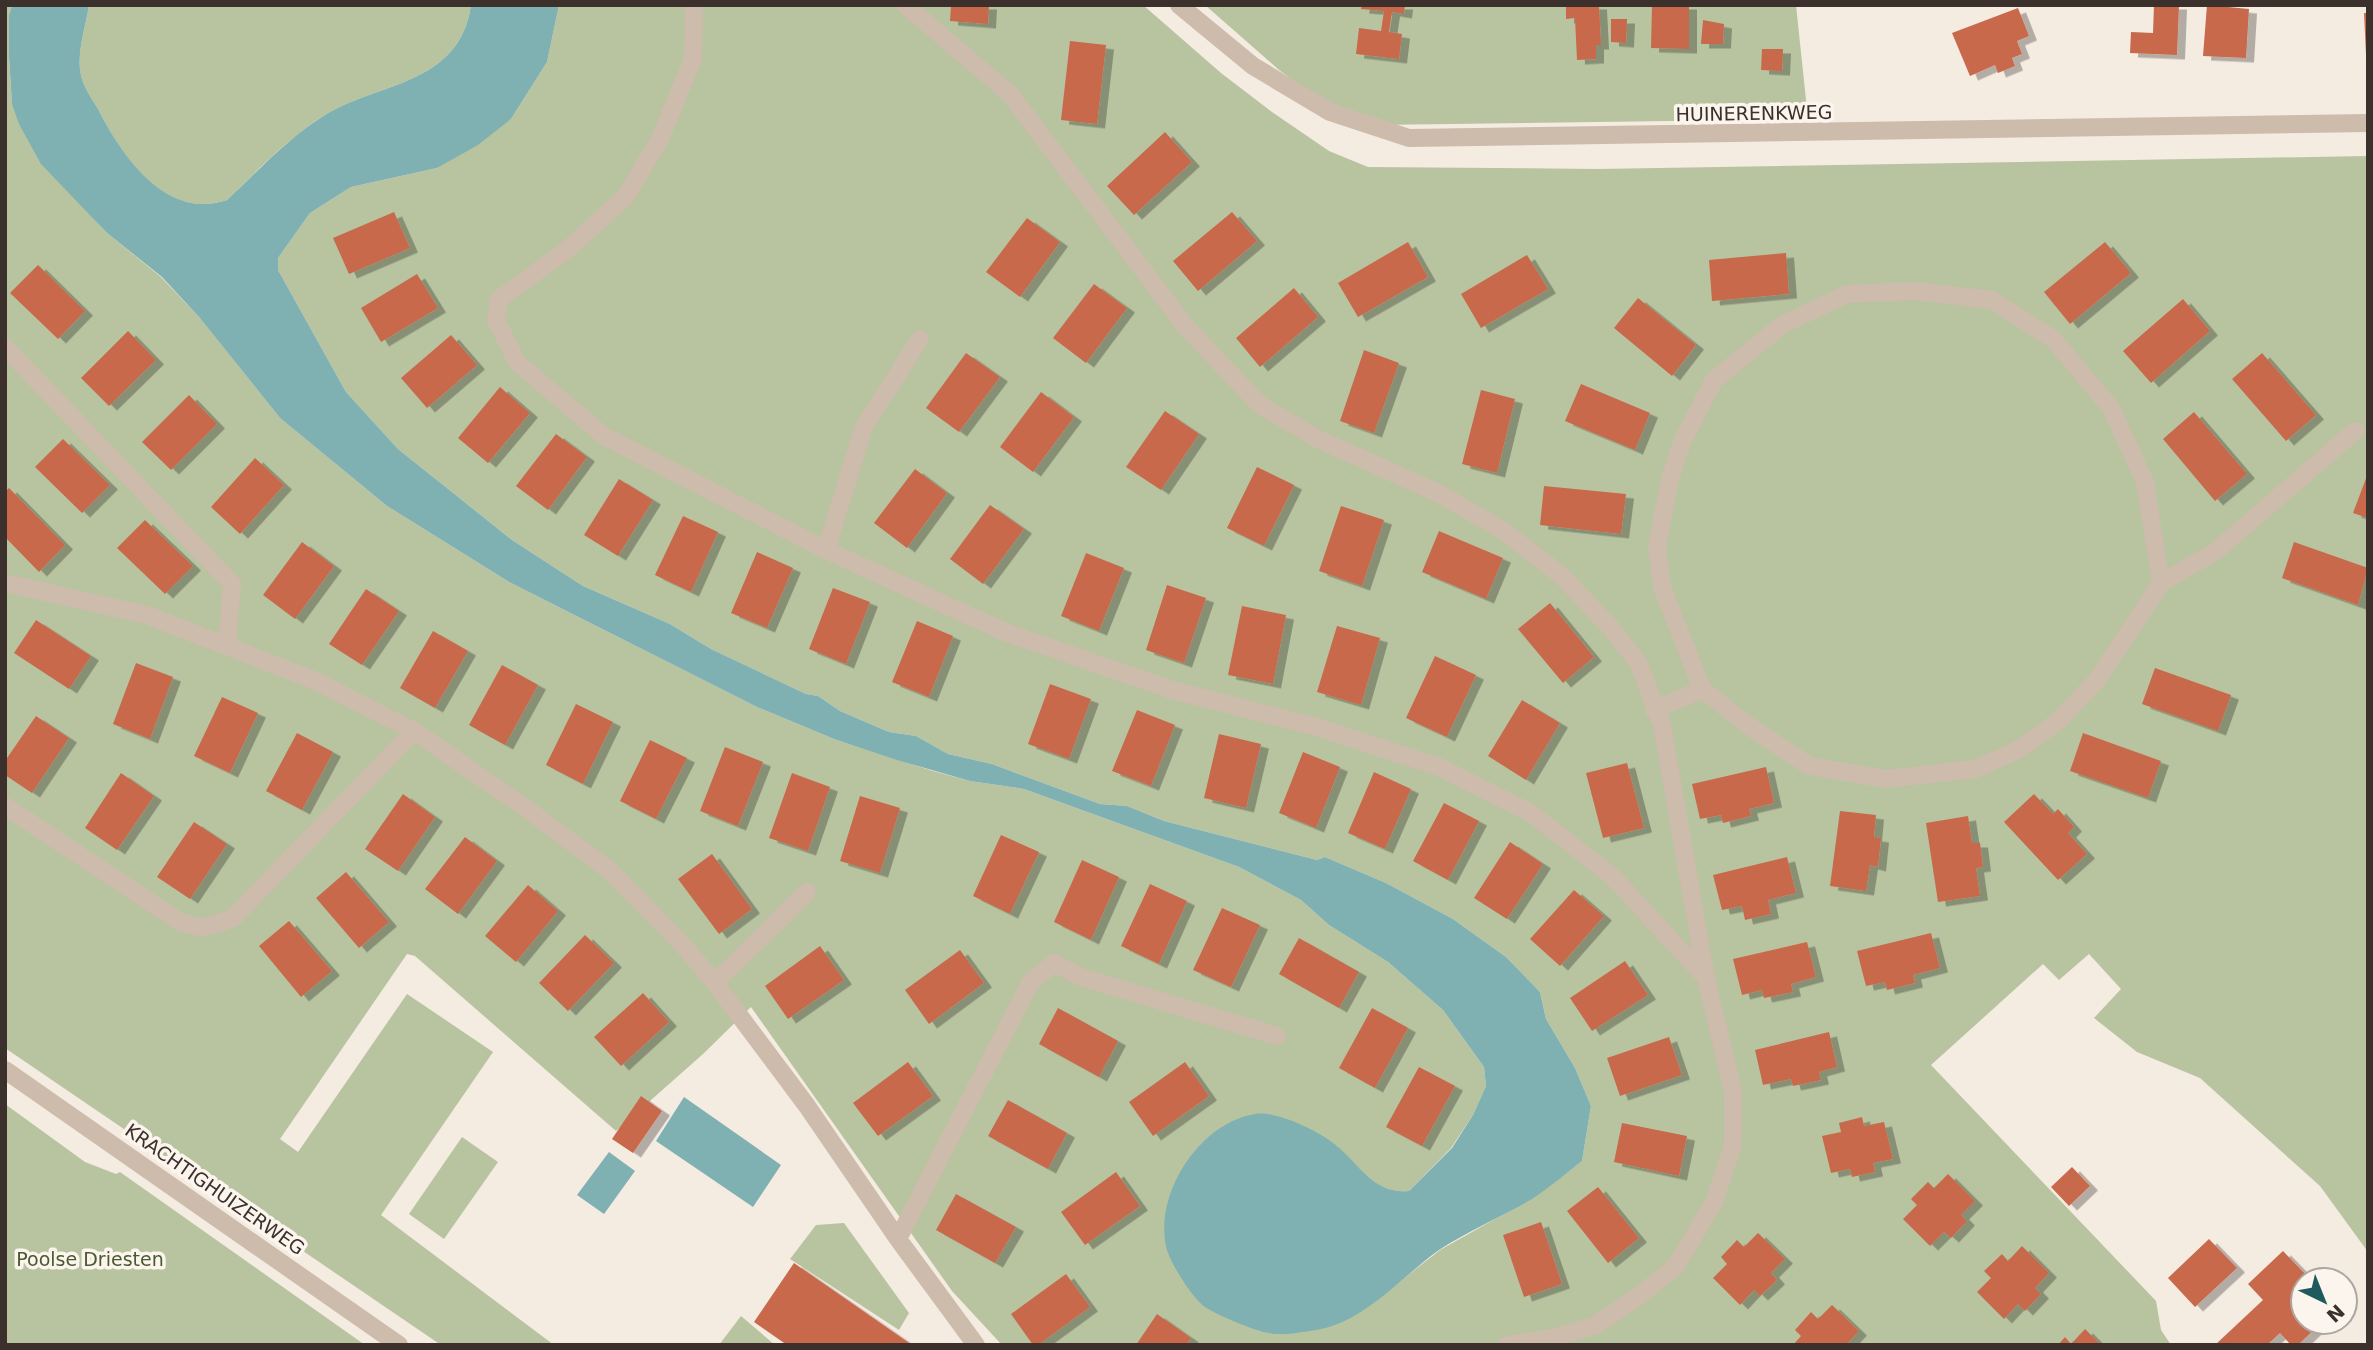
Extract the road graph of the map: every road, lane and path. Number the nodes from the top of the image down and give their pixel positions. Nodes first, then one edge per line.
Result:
1 (694, 5) edge
2 (905, 5) edge
3 (1179, 5) edge
4 (2368, 123) edge
5 (920, 339) dead end
6 (5, 347) edge
7 (2355, 431) dead end
8 (826, 550) junction
9 (5, 583) edge
10 (2161, 583) junction
11 (227, 645) junction
12 (1702, 689) junction
13 (1654, 709) junction
14 (414, 731) junction
15 (5, 806) edge
16 (807, 892) dead end
17 (1706, 978) junction
18 (715, 983) junction
19 (1277, 1036) dead end
20 (5, 1070) edge
21 (898, 1238) junction
22 (399, 1345) edge
23 (976, 1345) edge
24 (1507, 1345) edge

1 - 8 street
2 - 13 street
3 - 4 street, HUINERENKWEG
5 - 8 street
6 - 11 street
7 - 10 street
8 - 17 street
9 - 11 street
10 - 12 street
10 - 12 street
11 - 14 street
12 - 13 street
13 - 17 street
14 - 15 street
14 - 18 street
16 - 18 street
17 - 24 street
18 - 21 street
19 - 21 street
20 - 22 street, KRACHTIGHUIZERWEG
21 - 23 street

